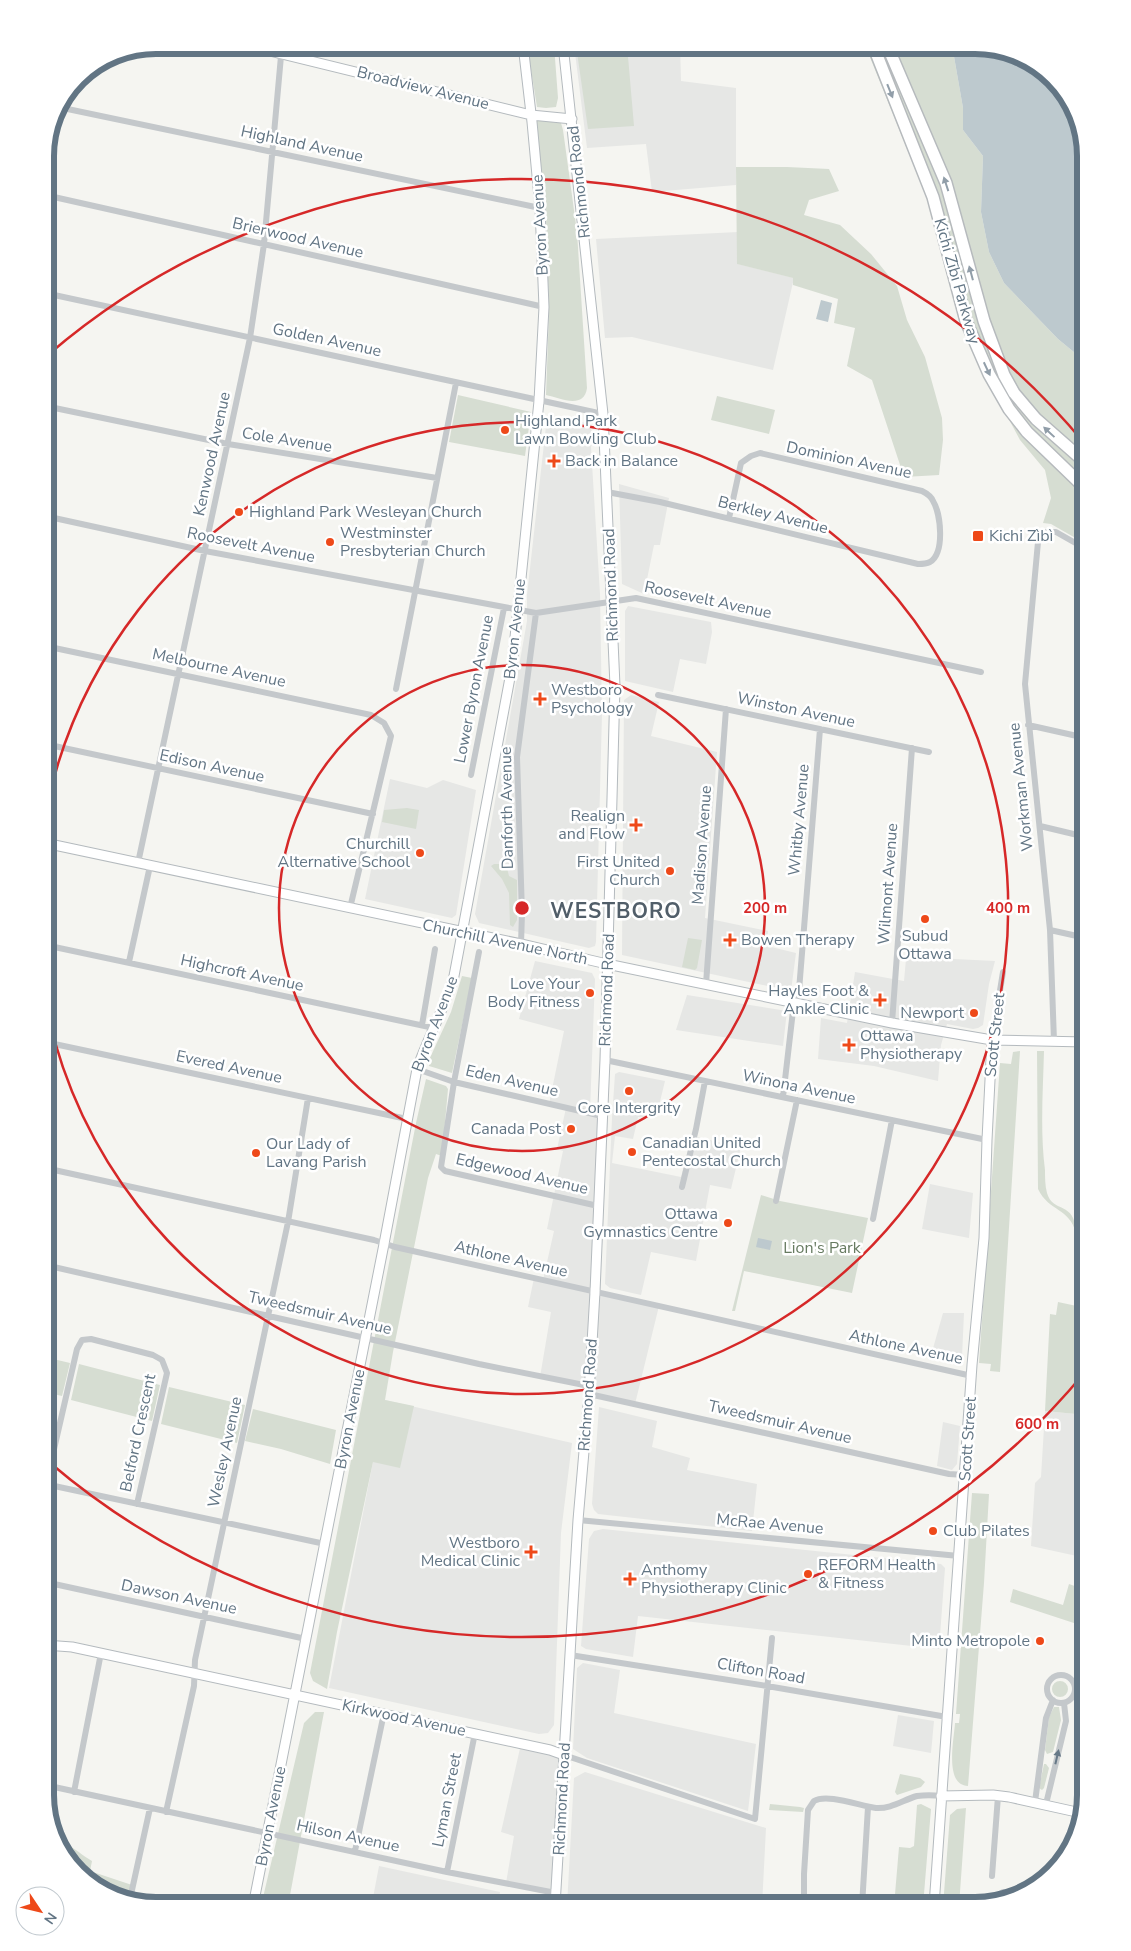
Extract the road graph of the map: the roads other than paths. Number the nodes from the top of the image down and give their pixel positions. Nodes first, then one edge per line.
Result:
1 (281, 54) edge
2 (300, 54) edge
3 (523, 54) edge
4 (564, 54) edge
5 (877, 54) edge
6 (891, 54) edge
7 (65, 109) edge
8 (532, 114) junction
9 (572, 119) junction
10 (271, 152) junction
11 (54, 197) edge
12 (540, 208) junction
13 (264, 244) junction
14 (54, 295) edge
15 (544, 307) junction
16 (250, 338) junction
17 (456, 383) junction
18 (540, 401) junction
19 (54, 408) edge
20 (603, 414) junction
21 (228, 444) junction
22 (1077, 455) edge
23 (437, 478) junction
24 (1077, 480) edge
25 (607, 492) junction
26 (54, 518) edge
27 (728, 518) junction
28 (1077, 544) edge
29 (206, 551) junction
30 (932, 561) joint
31 (415, 591) junction
32 (612, 603) junction
33 (504, 608) junction
34 (517, 610) junction
35 (536, 613) junction
36 (54, 648) edge
37 (981, 672) dead end
38 (178, 674) junction
39 (396, 689) dead end
40 (658, 695) dead end
41 (726, 709) junction
42 (1028, 725) junction
43 (820, 729) junction
44 (1077, 736) edge
45 (54, 746) edge
46 (912, 748) junction
47 (929, 752) dead end
48 (158, 768) junction
49 (471, 775) dead end
50 (373, 814) junction
51 (1040, 826) junction
52 (1077, 835) edge
53 (54, 846) edge
54 (138, 863) junction
55 (150, 866) junction
56 (350, 908) junction
57 (1050, 930) junction
58 (463, 932) junction
59 (1077, 936) edge
60 (521, 944) junction
61 (54, 947) edge
62 (435, 950) dead end
63 (479, 952) dead end
64 (129, 962) junction
65 (607, 964) junction
66 (1003, 972) dead end
67 (706, 984) junction
68 (796, 1003) junction
69 (892, 1023) junction
70 (422, 1025) junction
71 (434, 1028) junction
72 (992, 1040) junction
73 (1054, 1041) junction
74 (1077, 1042) edge
75 (54, 1044) edge
76 (605, 1060) junction
77 (416, 1069) junction
78 (706, 1081) junction
79 (454, 1082) junction
80 (783, 1097) junction
81 (308, 1098) junction
82 (798, 1100) junction
83 (602, 1116) junction
84 (407, 1119) junction
85 (892, 1120) junction
86 (987, 1140) junction
87 (54, 1170) edge
88 (682, 1188) dead end
89 (776, 1201) dead end
90 (598, 1206) junction
91 (873, 1219) dead end
92 (288, 1222) junction
93 (384, 1244) junction
94 (54, 1267) edge
95 (595, 1292) junction
96 (268, 1315) junction
97 (365, 1338) junction
98 (972, 1376) junction
99 (589, 1390) junction
100 (54, 1449) edge
101 (965, 1475) junction
102 (54, 1486) edge
103 (137, 1504) junction
104 (578, 1520) junction
105 (224, 1522) junction
106 (325, 1544) junction
107 (959, 1556) junction
108 (54, 1584) edge
109 (204, 1617) junction
110 (772, 1638) dead end
111 (306, 1639) junction
112 (54, 1646) edge
113 (101, 1653) junction
114 (570, 1655) junction
115 (194, 1673) junction
116 (768, 1686) junction
117 (1075, 1692) joint
118 (294, 1694) junction
119 (1052, 1700) junction
120 (1064, 1703) junction
121 (384, 1713) junction
122 (947, 1717) junction
123 (475, 1733) junction
124 (564, 1755) junction
125 (54, 1788) edge
126 (74, 1792) junction
127 (941, 1796) junction
128 (993, 1796) junction
129 (1035, 1802) junction
130 (1046, 1804) junction
131 (868, 1807) junction
132 (150, 1808) junction
133 (166, 1812) junction
134 (1075, 1812) edge
135 (268, 1833) junction
136 (355, 1851) junction
137 (447, 1872) junction
138 (992, 1876) dead end
139 (131, 1894) edge
140 (556, 1894) junction
141 (255, 1897) edge
142 (556, 1897) edge
143 (804, 1897) edge
144 (863, 1897) edge
145 (935, 1897) edge

1 - 10 street, Kenwood Avenue
2 - 8 main road, Broadview Avenue
3 - 8 main road, Byron Avenue
4 - 9 main road, Richmond Road
5 -> 24 highway, Kichi Zībī Parkway
22 -> 6 highway, Kichi Zībī Parkway
7 - 10 street, Highland Avenue
8 - 9 main road, Broadview Avenue
8 - 12 main road, Byron Avenue
9 - 20 main road, Richmond Road
10 - 12 street, Highland Avenue
10 - 13 street, Kenwood Avenue
11 - 13 street, Brierwood Avenue
12 - 15 main road, Byron Avenue
13 - 15 street, Brierwood Avenue
13 - 16 street, Kenwood Avenue
14 - 16 street, Golden Avenue
15 - 18 main road, Byron Avenue
16 - 17 street, Golden Avenue
16 - 21 street, Kenwood Avenue
17 - 18 street, Golden Avenue
17 - 23 street
18 - 20 street, Golden Avenue
18 - 34 main road, Byron Avenue
19 - 21 street, Cole Avenue
20 - 25 main road, Richmond Road
21 - 23 street, Cole Avenue
21 - 29 street, Kenwood Avenue
23 - 31 street
25 - 27 street, Berkley Avenue
25 - 32 main road, Richmond Road
26 - 29 street, Roosevelt Avenue
27 - 30 street, Berkley Avenue
27 - 30 street, Dominion Avenue
28 - 42 street, Workman Avenue
29 - 31 street, Roosevelt Avenue
29 - 38 street, Kenwood Avenue
31 - 33 street, Roosevelt Avenue
31 - 39 street
32 - 35 street, Roosevelt Avenue
32 - 37 street, Roosevelt Avenue
32 - 65 main road, Richmond Road
33 - 34 street, Roosevelt Avenue
33 - 49 street, Lower Byron Avenue
34 - 35 street, Roosevelt Avenue
34 - 58 main road, Byron Avenue
35 - 60 street, Danforth Avenue
36 - 38 street, Melbourne Avenue
38 - 48 street, Kenwood Avenue
38 - 50 street, Melbourne Avenue
40 - 41 street, Winston Avenue
41 - 43 street, Winston Avenue
41 - 67 street, Madison Avenue
42 - 44 street
42 - 51 street, Workman Avenue
43 - 46 street, Winston Avenue
43 - 68 street, Whitby Avenue
45 - 48 street, Edison Avenue
46 - 47 street, Winston Avenue
46 - 69 street, Wilmont Avenue
48 - 50 street, Edison Avenue
48 - 54 street, Kenwood Avenue
50 - 56 street
51 - 52 street
51 - 57 street, Workman Avenue
53 - 54 main road, Churchill Avenue North
54 - 55 main road, Churchill Avenue North
55 - 56 main road, Churchill Avenue North
55 - 64 street
56 - 58 main road, Churchill Avenue North
57 - 59 street
57 - 73 street, Workman Avenue
58 - 60 main road, Churchill Avenue North
58 - 71 main road, Byron Avenue
60 - 65 main road, Churchill Avenue North
61 - 64 street, Highcroft Avenue
62 - 70 street
63 - 79 street
64 - 70 street, Highcroft Avenue
65 - 67 main road, Churchill Avenue North
65 - 76 main road, Richmond Road
66 - 72 street, Scott Street
67 - 68 main road, Churchill Avenue North
68 - 69 main road, Churchill Avenue North
68 - 80 street, Whitby Avenue
69 - 72 main road, Churchill Avenue North
70 - 71 street, Highcroft Avenue
71 - 77 main road, Byron Avenue
72 - 73 main road, Churchill Avenue North
72 - 86 main road, Scott Street
73 - 74 main road, Churchill Avenue North
75 - 81 street, Evered Avenue
76 - 78 street, Winona Avenue
76 - 83 main road, Richmond Road
77 - 79 street, Eden Avenue
77 - 84 main road, Byron Avenue
78 - 80 street, Winona Avenue
78 - 88 street
79 - 83 street, Eden Avenue
79 - 90 street, Edgewood Avenue
80 - 82 street, Winona Avenue
81 - 84 street, Evered Avenue
81 - 92 street, Wesley Avenue
82 - 85 street, Winona Avenue
82 - 89 street
83 - 90 main road, Richmond Road
84 - 93 main road, Byron Avenue
85 - 86 street, Winona Avenue
85 - 91 street
86 - 98 main road, Scott Street
87 - 92 street, Athlone Avenue
90 - 95 main road, Richmond Road
92 - 93 street, Athlone Avenue
92 - 96 street, Wesley Avenue
93 - 95 street, Athlone Avenue
93 - 97 main road, Byron Avenue
94 - 96 street, Tweedsmuir Avenue
95 - 98 street, Athlone Avenue
95 - 99 main road, Richmond Road
96 - 97 street, Tweedsmuir Avenue
96 - 105 street, Wesley Avenue
97 - 99 street, Tweedsmuir Avenue
97 - 106 main road, Byron Avenue
98 - 101 main road, Scott Street
99 - 101 street, Tweedsmuir Avenue
99 - 104 main road, Richmond Road
100 - 103 street, Belford Crescent
101 - 107 main road, Scott Street
102 - 103 street
103 - 105 street
104 - 107 street, McRae Avenue
104 - 114 main road, Richmond Road
105 - 106 street
105 - 109 street, Wesley Avenue
106 - 111 main road, Byron Avenue
107 - 122 main road, Scott Street
108 - 109 street, Dawson Avenue
109 - 111 street, Dawson Avenue
109 - 115 street, Wesley Avenue
110 - 116 street
111 - 118 main road, Byron Avenue
112 - 113 main road, Kirkwood Avenue
113 - 115 main road, Kirkwood Avenue
113 - 126 street
114 - 116 street, Clifton Road
114 - 124 main road, Richmond Road
115 - 118 main road, Kirkwood Avenue
115 - 133 street, Wesley Avenue
116 - 122 street, Clifton Road
116 - 124 street, Kirkwood Avenue
117 - 119 street
117 - 120 street
118 - 121 main road, Kirkwood Avenue
118 - 135 main road, Byron Avenue
119 - 120 street
119 - 129 street
130 -> 120 street
121 - 123 main road, Kirkwood Avenue
121 - 136 street
122 - 127 main road, Scott Street
123 - 124 main road, Kirkwood Avenue
123 - 137 street, Lyman Street
124 - 140 main road, Richmond Road
125 - 126 street, Hilson Avenue
126 - 132 street, Hilson Avenue
127 - 128 main road
127 - 131 street
127 - 145 main road, Scott Street
128 - 129 main road
128 - 138 street
129 - 130 main road
130 - 134 main road
131 - 143 street
131 - 144 street
132 - 133 street, Hilson Avenue
132 - 139 street
133 - 135 street, Hilson Avenue
135 - 136 street, Hilson Avenue
135 - 141 main road, Byron Avenue
136 - 137 street, Hilson Avenue
137 - 140 street, Hilson Avenue
140 - 142 main road, Richmond Road

